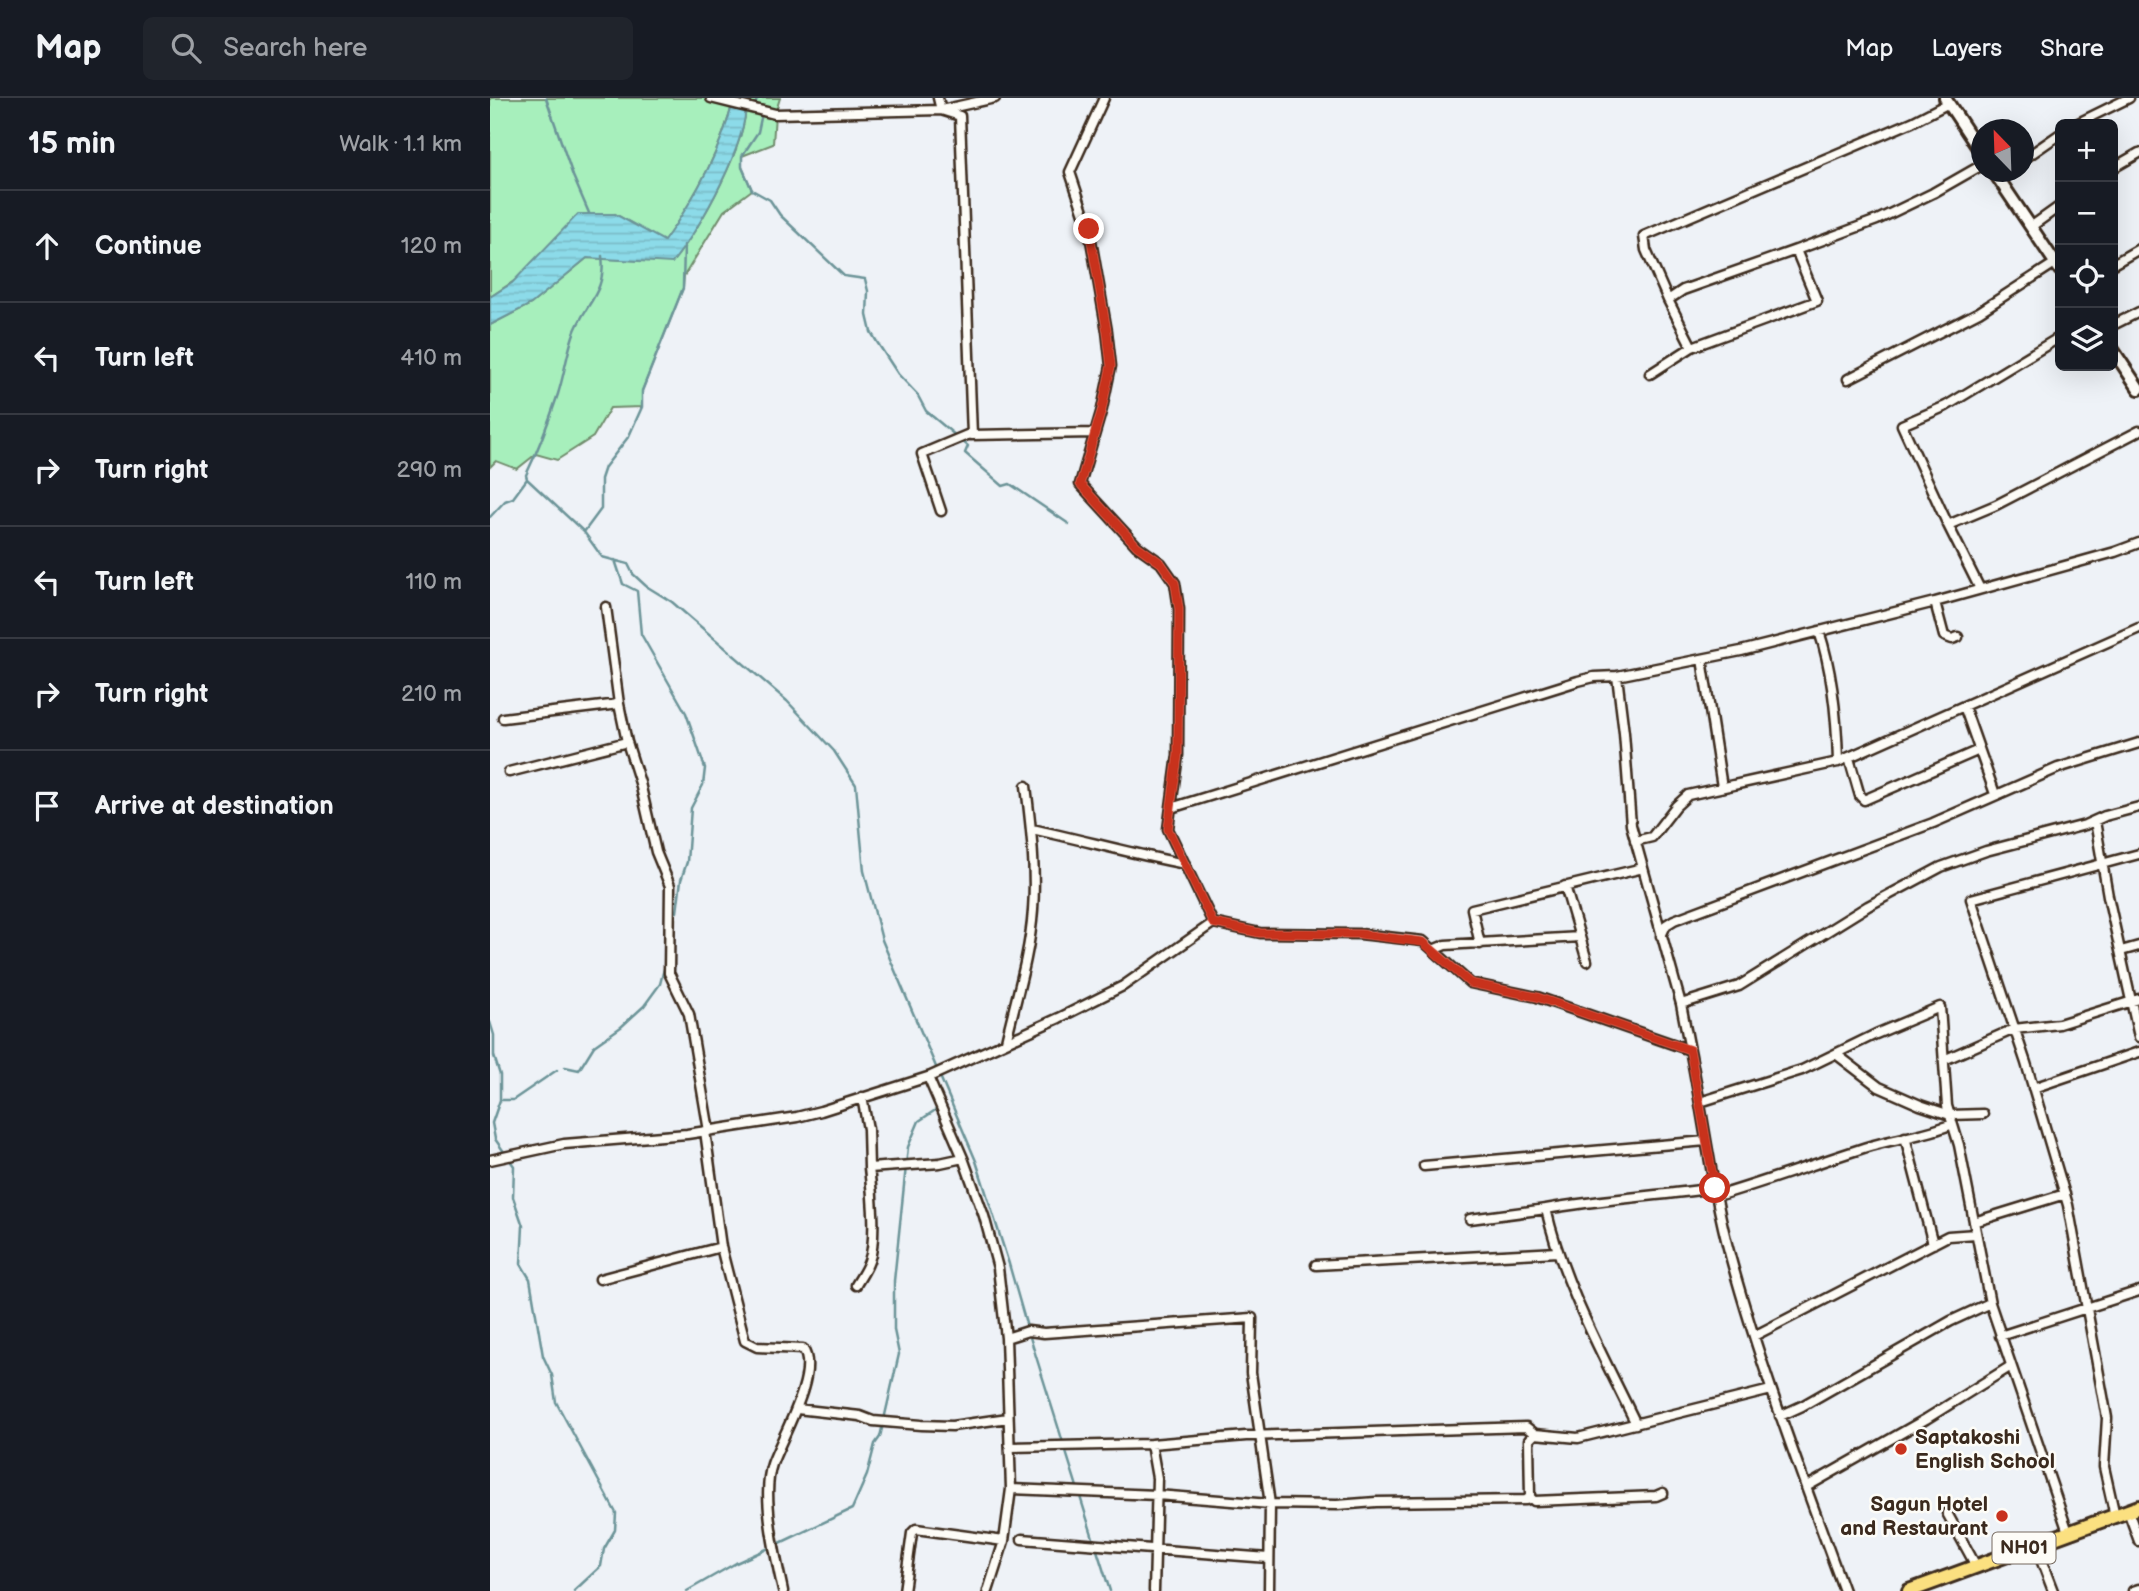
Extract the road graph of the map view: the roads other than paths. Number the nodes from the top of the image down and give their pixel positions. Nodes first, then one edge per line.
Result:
1 (711, 98) edge
2 (938, 98) edge
3 (995, 98) edge
4 (1104, 98) edge
5 (2129, 98) edge
6 (1947, 101) edge
7 (941, 110) junction
8 (2086, 119) edge
9 (1971, 137) edge
10 (2055, 137) edge
11 (2034, 152) edge
12 (2139, 153) edge
13 (2118, 165) edge
14 (1971, 171) edge
15 (2005, 182) edge
16 (2055, 210) edge
17 (2032, 226) junction
18 (2139, 249) edge
19 (1796, 250) junction
20 (2055, 261) edge
21 (2118, 261) edge
22 (2055, 268) edge
23 (1668, 300) junction
24 (2139, 312) edge
25 (2118, 322) edge
26 (2055, 340) edge
27 (1692, 347) junction
28 (2118, 358) edge
29 (1650, 374) dead end
30 (1848, 379) dead end
31 (2139, 390) edge
32 (2139, 431) edge
33 (972, 433) junction
34 (1095, 433) junction
35 (941, 511) dead end
36 (1948, 524) junction
37 (2139, 543) edge
38 (1980, 589) junction
39 (1935, 602) junction
40 (606, 607) dead end
41 (2139, 628) edge
42 (1819, 631) junction
43 (1958, 638) dead end
44 (1702, 659) junction
45 (1617, 676) junction
46 (619, 704) junction
47 (1964, 706) junction
48 (503, 718) dead end
49 (627, 742) junction
50 (2139, 743) edge
51 (1979, 750) junction
52 (1849, 758) junction
53 (1838, 762) junction
54 (509, 772) dead end
55 (1026, 786) dead end
56 (1723, 787) junction
57 (1995, 794) junction
58 (2139, 807) edge
59 (1171, 808) junction
60 (2095, 821) junction
61 (1032, 829) junction
62 (1635, 841) junction
63 (2139, 854) edge
64 (1185, 864) junction
65 (2102, 864) junction
66 (1643, 868) junction
67 (1566, 886) junction
68 (1213, 923) junction
69 (1661, 936) junction
70 (1580, 937) junction
71 (1480, 944) junction
72 (2139, 946) edge
73 (1433, 950) junction
74 (2120, 951) junction
75 (1587, 961) dead end
76 (2135, 1000) edge
77 (1681, 1004) junction
78 (2014, 1029) junction
79 (2139, 1037) edge
80 (1006, 1041) junction
81 (1690, 1050) junction
82 (2139, 1052) edge
83 (1836, 1054) junction
84 (1944, 1060) junction
85 (928, 1077) junction
86 (2033, 1088) junction
87 (862, 1097) junction
88 (1700, 1102) junction
89 (1983, 1114) dead end
90 (1951, 1119) junction
91 (707, 1131) junction
92 (1905, 1137) junction
93 (1706, 1141) junction
94 (963, 1158) junction
95 (490, 1160) edge
96 (1424, 1166) dead end
97 (869, 1168) junction
98 (1716, 1192) junction
99 (2065, 1195) junction
100 (1546, 1209) junction
101 (1470, 1219) dead end
102 (1974, 1222) junction
103 (1976, 1234) junction
104 (1933, 1244) junction
105 (721, 1247) junction
106 (1557, 1252) junction
107 (1316, 1265) dead end
108 (600, 1279) dead end
109 (856, 1286) dead end
110 (2139, 1291) edge
111 (1990, 1303) junction
112 (2087, 1307) junction
113 (1754, 1336) junction
114 (2000, 1336) junction
115 (1006, 1338) junction
116 (2011, 1366) junction
117 (1771, 1390) junction
118 (797, 1409) junction
119 (1780, 1416) junction
120 (1008, 1418) junction
121 (1636, 1424) junction
122 (1535, 1434) junction
123 (1260, 1435) junction
124 (1151, 1444) junction
125 (1010, 1447) junction
126 (1806, 1487) junction
127 (1011, 1489) junction
128 (1663, 1493) dead end
129 (1157, 1495) junction
130 (1530, 1496) junction
131 (1270, 1504) junction
132 (2134, 1509) edge
133 (1947, 1513) dead end
134 (2115, 1516) junction
135 (2068, 1532) junction
136 (1021, 1539) dead end
137 (1004, 1541) junction
138 (2139, 1541) edge
139 (2035, 1544) junction
140 (1153, 1550) junction
141 (1268, 1558) junction
142 (1976, 1566) junction
143 (2139, 1589) edge
144 (783, 1591) edge
145 (904, 1591) edge
146 (988, 1591) edge
147 (1154, 1591) edge
148 (1269, 1591) edge
149 (1844, 1591) edge
150 (1909, 1591) edge
151 (2053, 1591) edge
152 (2133, 1591) edge

1 - 7 street
2 - 7 street
3 - 7 street
4 - 34 street
5 - 8 street
6 - 9 main road
6 - 23 street
7 - 33 street
10 - 11 street
12 - 13 street
14 - 19 street
15 - 17 main road
16 - 17 street
17 - 20 main road
18 - 21 street
19 - 23 street
19 - 27 street
22 - 30 street
23 - 27 street
24 - 25 street
26 - 36 street
27 - 29 street
28 - 31 main road
32 - 36 street
33 - 34 street
33 - 35 street
34 - 59 street
36 - 38 street
37 - 38 street
38 - 39 street
39 - 42 street
39 - 43 street
40 - 46 street
41 - 47 street
42 - 44 street
42 - 53 street
44 - 45 street
44 - 56 street
45 - 59 street
45 - 62 street
46 - 48 street
46 - 49 street
47 - 51 street
47 - 52 street
49 - 54 street
49 - 91 street
50 - 57 street
51 - 52 street
51 - 57 street
52 - 53 street
53 - 56 street
55 - 61 street
56 - 62 street
57 - 69 street
58 - 60 street
59 - 64 street
60 - 65 street
60 - 77 street
61 - 64 street
61 - 80 street
62 - 66 street
63 - 65 street
64 - 68 street
65 - 74 street
65 - 78 street
66 - 67 street
66 - 69 street
67 - 70 street
67 - 71 street
68 - 73 street
68 - 80 street
69 - 77 street
70 - 71 street
70 - 75 street
71 - 73 street
72 - 74 street
73 - 81 street
74 - 76 street
76 - 78 street
76 - 79 street
77 - 81 street
78 - 84 street
78 - 86 street
80 - 85 street
81 - 88 street
82 - 86 street
83 - 84 street
83 - 88 street
83 - 90 street
84 - 90 street
85 - 87 street
85 - 94 street
86 - 99 street
87 - 91 street
87 - 97 street
88 - 93 street
89 - 90 street
90 - 92 street
90 - 102 street
91 - 95 street
91 - 105 street
92 - 98 street
92 - 104 street
93 - 96 street
93 - 98 street
94 - 97 street
94 - 115 street
97 - 109 street
98 - 100 street
98 - 113 street
99 - 102 street
99 - 112 street
100 - 101 street
100 - 106 street
102 - 103 street
103 - 104 street
103 - 111 street
104 - 113 street
105 - 108 street
105 - 118 street
106 - 107 street
106 - 121 street
110 - 112 street
111 - 114 street
111 - 119 street
112 - 114 street
112 - 134 street
113 - 117 street
114 - 116 street
115 - 120 street
115 - 123 street
116 - 126 street
116 - 135 street
117 - 119 street
117 - 121 street
118 - 120 street
118 - 144 street
119 - 126 street
120 - 125 street
121 - 122 street
122 - 123 street
122 - 130 street
123 - 124 street
123 - 131 street
124 - 125 street
124 - 129 street
125 - 127 street
126 - 149 street
127 - 129 street
127 - 137 street
128 - 130 street
129 - 131 street
129 - 140 street
130 - 131 street
131 - 141 street
132 - 134 highway, NH01
132 - 138 street
133 - 142 street
134 - 135 highway, NH01
135 - 139 highway, NH01
136 - 140 street
137 - 145 street
137 - 146 street
139 - 142 highway, NH01
139 - 151 street
140 - 141 street
140 - 147 street
141 - 148 street
142 - 150 highway, NH01
143 - 152 street

